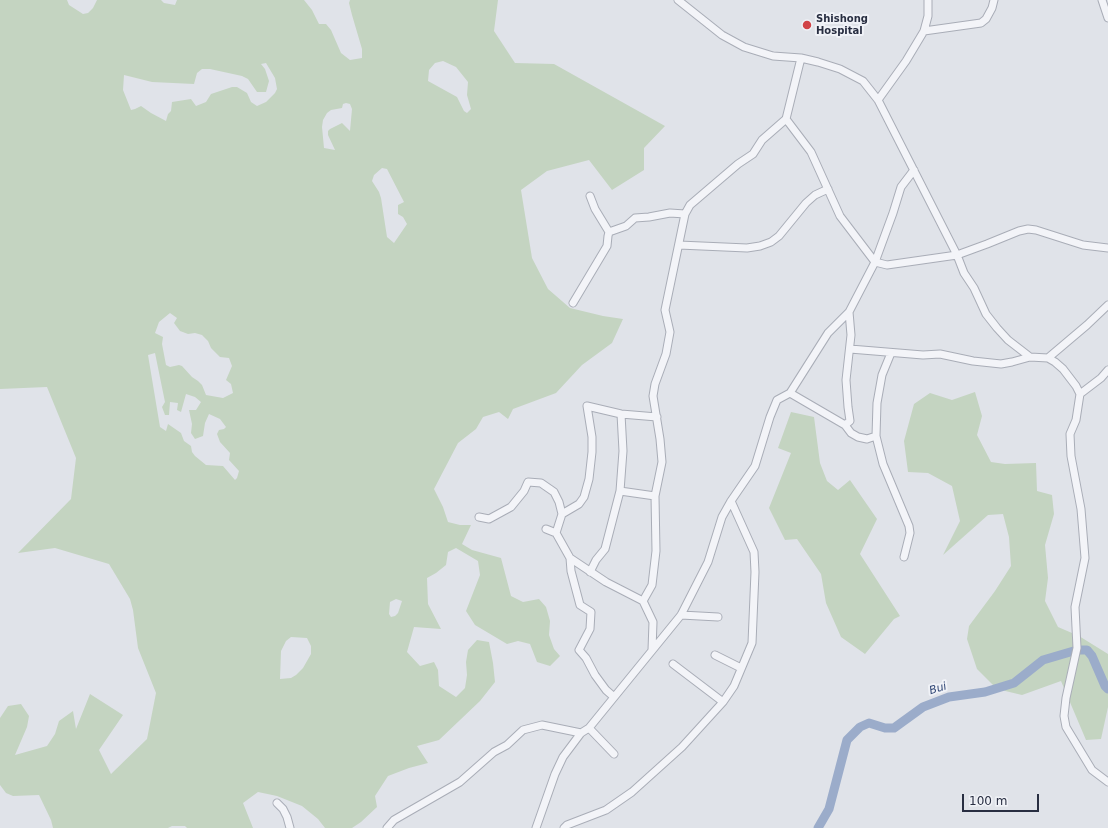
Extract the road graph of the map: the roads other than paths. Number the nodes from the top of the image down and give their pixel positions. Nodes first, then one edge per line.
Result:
1 (678, 0) edge
2 (928, 0) edge
3 (994, 0) edge
4 (1097, 0) edge
5 (1102, 0) edge
6 (1102, 10) dead end
7 (1108, 18) edge
8 (924, 31) junction
9 (801, 58) junction
10 (878, 100) junction
11 (786, 119) junction
12 (914, 170) junction
13 (828, 190) junction
14 (590, 196) dead end
15 (685, 214) junction
16 (609, 232) junction
17 (679, 245) junction
18 (1108, 248) edge
19 (957, 254) junction
20 (875, 262) junction
21 (573, 303) dead end
22 (1108, 305) edge
23 (849, 312) junction
24 (850, 349) junction
25 (891, 353) junction
26 (1030, 357) junction
27 (1048, 358) junction
28 (1108, 370) edge
29 (790, 393) junction
30 (1080, 394) junction
31 (621, 414) junction
32 (657, 417) junction
33 (846, 425) junction
34 (876, 436) junction
35 (620, 491) junction
36 (655, 496) junction
37 (730, 501) junction
38 (562, 514) junction
39 (479, 517) dead end
40 (546, 529) dead end
41 (556, 533) junction
42 (904, 557) dead end
43 (570, 558) junction
44 (590, 572) junction
45 (643, 601) junction
46 (681, 615) junction
47 (718, 616) dead end
48 (652, 650) junction
49 (715, 655) dead end
50 (673, 664) dead end
51 (741, 668) junction
52 (614, 697) junction
53 (723, 702) junction
54 (589, 728) junction
55 (581, 733) junction
56 (614, 754) dead end
57 (1108, 782) edge
58 (277, 803) dead end
59 (290, 828) edge
60 (387, 828) edge
61 (536, 828) edge
62 (564, 828) edge

1 - 9 street
2 - 8 street
3 - 8 street
4 - 6 street
5 - 7 street
8 - 10 street
9 - 10 street
9 - 11 street
10 - 12 street
11 - 13 street
11 - 15 street
12 - 19 street
12 - 20 street
13 - 17 street
13 - 20 street
14 - 16 street
15 - 16 street
15 - 17 street
16 - 21 street
17 - 32 street
18 - 19 street
19 - 20 street
19 - 26 street
20 - 23 street
22 - 27 street
23 - 24 street
23 - 29 street
24 - 25 street
24 - 33 street
25 - 26 street
25 - 34 street
26 - 27 street
27 - 30 street
28 - 30 street
29 - 33 street
29 - 37 street
30 - 57 street
31 - 32 street
31 - 35 street
31 - 38 street
32 - 36 street
33 - 34 street
34 - 42 street
35 - 36 street
35 - 44 street
36 - 45 street
37 - 46 street
37 - 51 street
38 - 39 street
38 - 41 street
40 - 41 street
41 - 43 street
43 - 44 street
43 - 52 street
44 - 45 street
45 - 48 street
46 - 47 street
46 - 48 street
48 - 52 street
49 - 51 street
50 - 53 street
51 - 53 street
52 - 54 street
53 - 62 street
54 - 55 street
54 - 56 street
55 - 60 street
55 - 61 street
58 - 59 street

